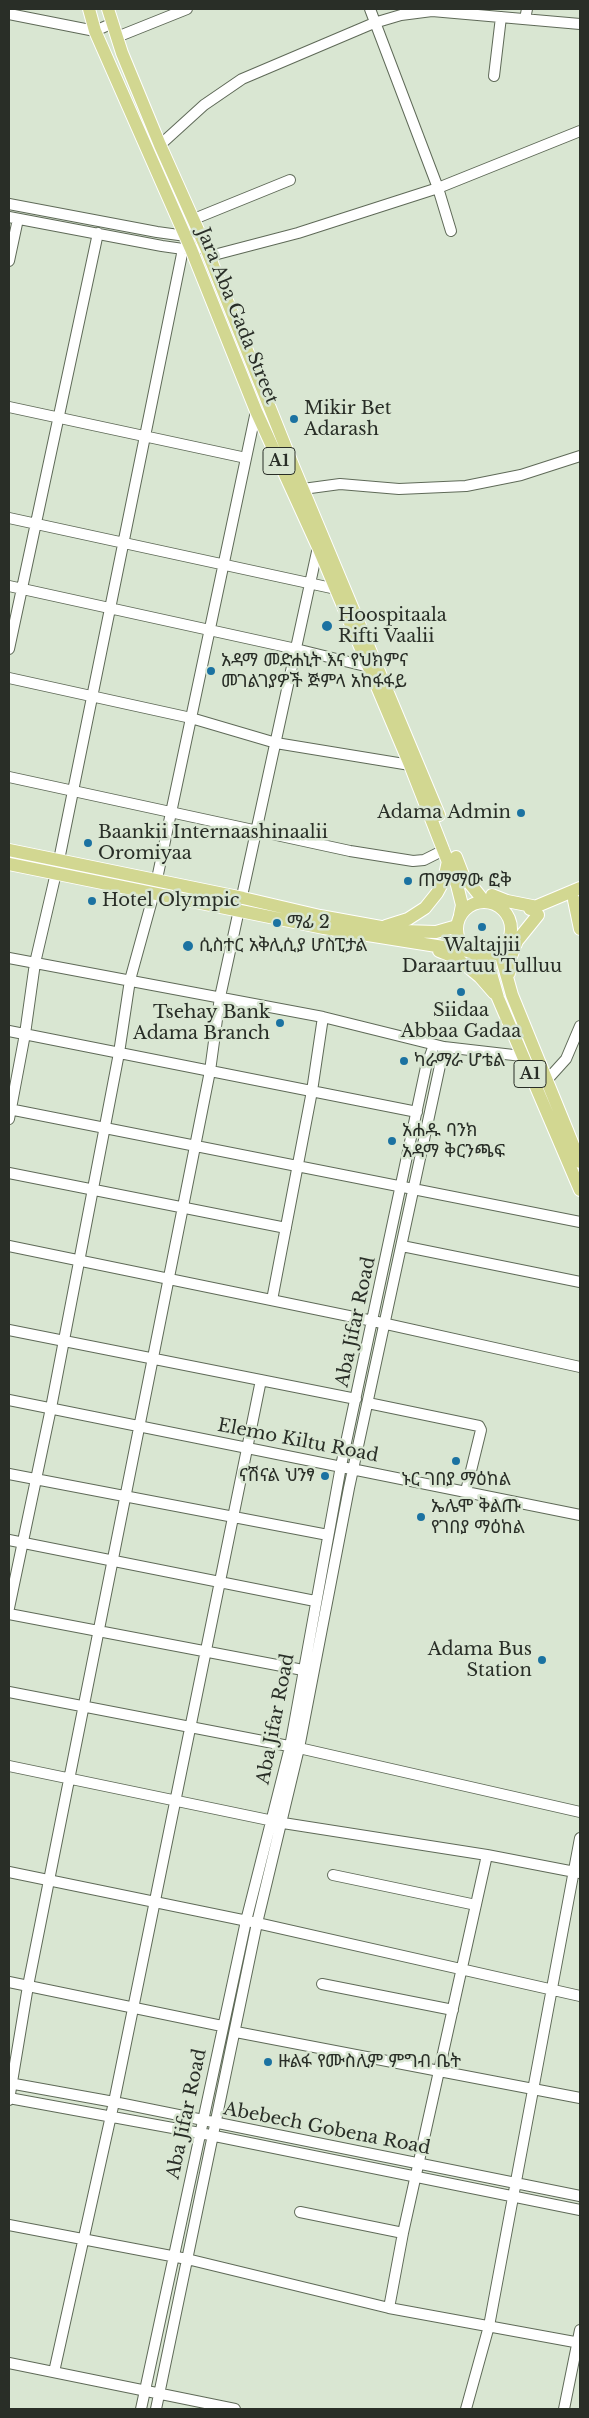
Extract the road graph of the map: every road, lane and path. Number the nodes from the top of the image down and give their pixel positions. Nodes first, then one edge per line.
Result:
1 (89, 9) edge
2 (108, 9) edge
3 (187, 9) edge
4 (370, 9) edge
5 (9, 14) edge
6 (526, 14) edge
7 (501, 17) junction
8 (113, 23) junction
9 (374, 23) junction
10 (580, 24) edge
11 (95, 31) junction
12 (117, 37) junction
13 (494, 76) dead end
14 (580, 130) edge
15 (160, 145) junction
16 (290, 180) dead end
17 (438, 188) junction
18 (9, 204) edge
19 (13, 218) edge
20 (194, 219) junction
21 (451, 231) dead end
22 (98, 233) junction
23 (201, 235) junction
24 (187, 245) junction
25 (208, 252) junction
26 (9, 261) edge
27 (9, 407) edge
28 (256, 411) junction
29 (58, 417) junction
30 (145, 436) junction
31 (580, 456) edge
32 (246, 458) junction
33 (298, 491) junction
34 (9, 518) edge
35 (35, 524) junction
36 (123, 543) junction
37 (318, 547) junction
38 (223, 564) junction
39 (310, 583) junction
40 (9, 586) edge
41 (22, 589) junction
42 (336, 589) junction
43 (110, 608) junction
44 (210, 630) junction
45 (9, 649) edge
46 (296, 649) junction
47 (369, 667) junction
48 (9, 678) edge
49 (92, 696) junction
50 (191, 718) junction
51 (276, 743) junction
52 (414, 764) junction
53 (9, 777) edge
54 (73, 791) junction
55 (171, 812) junction
56 (258, 831) junction
57 (9, 850) edge
58 (446, 856) junction
59 (59, 860) junction
60 (9, 864) edge
61 (56, 874) junction
62 (463, 875) junction
63 (155, 887) junction
64 (580, 888) edge
65 (243, 898) junction
66 (577, 899) edge
67 (484, 901) junction
68 (240, 911) junction
69 (505, 911) junction
70 (538, 911) junction
71 (459, 920) junction
72 (383, 926) junction
73 (580, 929) edge
74 (512, 932) junction
75 (399, 940) junction
76 (468, 951) junction
77 (500, 952) junction
78 (486, 956) junction
79 (9, 958) edge
80 (36, 963) junction
81 (130, 980) junction
82 (509, 986) junction
83 (220, 997) junction
84 (498, 998) junction
85 (323, 1017) junction
86 (580, 1026) edge
87 (9, 1031) edge
88 (25, 1034) junction
89 (434, 1045) junction
90 (444, 1047) junction
91 (119, 1053) junction
92 (522, 1056) junction
93 (210, 1071) junction
94 (548, 1080) junction
95 (536, 1087) junction
96 (312, 1091) junction
97 (9, 1112) edge
98 (417, 1112) junction
99 (105, 1128) junction
100 (195, 1146) junction
101 (576, 1156) edge
102 (298, 1166) junction
103 (9, 1173) edge
104 (402, 1187) junction
105 (415, 1189) junction
106 (93, 1190) junction
107 (580, 1190) edge
108 (183, 1208) junction
109 (580, 1222) edge
110 (286, 1228) junction
111 (9, 1246) edge
112 (402, 1246) junction
113 (79, 1261) junction
114 (169, 1279) junction
115 (580, 1282) edge
116 (272, 1300) junction
117 (373, 1321) junction
118 (385, 1324) junction
119 (9, 1330) edge
120 (64, 1341) junction
121 (154, 1359) junction
122 (580, 1367) edge
123 (261, 1380) junction
124 (356, 1399) junction
125 (9, 1400) edge
126 (368, 1403) junction
127 (50, 1408) junction
128 (141, 1426) junction
129 (248, 1448) junction
130 (341, 1466) junction
131 (353, 1469) junction
132 (9, 1474) edge
133 (36, 1479) junction
134 (466, 1491) junction
135 (127, 1497) junction
136 (580, 1515) edge
137 (233, 1518) junction
138 (328, 1535) junction
139 (9, 1540) edge
140 (22, 1542) junction
141 (114, 1561) junction
142 (220, 1582) junction
143 (315, 1601) junction
144 (9, 1608) edge
145 (9, 1614) edge
146 (100, 1632) junction
147 (206, 1652) junction
148 (303, 1670) junction
149 (9, 1692) edge
150 (84, 1707) junction
151 (190, 1728) junction
152 (294, 1748) junction
153 (9, 1766) edge
154 (70, 1779) junction
155 (175, 1801) junction
156 (580, 1812) edge
157 (272, 1820) junction
158 (283, 1823) junction
159 (580, 1838) edge
160 (487, 1855) junction
161 (9, 1872) edge
162 (577, 1873) edge
163 (333, 1875) dead end
164 (50, 1880) junction
165 (155, 1902) junction
166 (476, 1905) junction
167 (246, 1920) junction
168 (257, 1923) junction
169 (462, 1969) junction
170 (9, 1982) edge
171 (322, 1984) dead end
172 (28, 1986) junction
173 (552, 1989) junction
174 (580, 1996) edge
175 (133, 2007) junction
176 (453, 2010) junction
177 (222, 2026) junction
178 (236, 2032) junction
179 (439, 2071) junction
180 (10, 2084) edge
181 (534, 2090) junction
182 (580, 2098) edge
183 (9, 2099) edge
184 (114, 2102) junction
185 (111, 2117) junction
186 (202, 2120) junction
187 (216, 2123) junction
188 (200, 2133) junction
189 (214, 2136) junction
190 (419, 2164) junction
191 (416, 2176) junction
192 (517, 2183) junction
193 (580, 2196) edge
194 (513, 2197) junction
195 (580, 2210) edge
196 (300, 2212) dead end
197 (9, 2224) edge
198 (403, 2233) junction
199 (83, 2239) junction
200 (173, 2257) junction
201 (187, 2259) junction
202 (389, 2308) junction
203 (489, 2326) junction
204 (580, 2330) edge
205 (579, 2343) edge
206 (9, 2363) edge
207 (54, 2372) junction
208 (144, 2391) junction
209 (159, 2393) junction
210 (141, 2409) edge
211 (156, 2409) edge
212 (235, 2409) edge
213 (466, 2409) edge
214 (564, 2409) edge

1 - 11 main road, Jara Aba Gada Street / A1
2 - 8 main road, Jara Aba Gada Street / A1
3 - 12 street
4 - 9 street
5 - 11 street
6 - 7 street
6 - 10 street
7 - 9 street
7 - 13 street
8 - 11 street
8 - 12 main road, Jara Aba Gada Street / A1
9 - 15 street
9 - 17 street
11 - 24 main road, Jara Aba Gada Street / A1
12 - 15 main road, Jara Aba Gada Street / A1
14 - 17 street
15 - 20 main road, Jara Aba Gada Street / A1
16 - 20 street
17 - 21 street
17 - 25 street
18 - 24 street
19 - 22 street
19 - 26 street
20 - 23 main road, Jara Aba Gada Street / A1
22 - 24 street
22 - 29 street
23 - 24 street
23 - 25 main road, Jara Aba Gada Street / A1
24 - 25 street
24 - 28 main road, Jara Aba Gada Street / A1
24 - 30 street
25 - 33 main road, Jara Aba Gada Street / A1
27 - 29 street
28 - 32 street
28 - 33 main road, Jara Aba Gada Street / A1
29 - 30 street
29 - 35 street
30 - 32 street
30 - 36 street
31 - 33 street
32 - 38 street
33 - 37 main road, Jara Aba Gada Street / A1
33 - 52 main road, Jara Aba Gada Street / A1
34 - 35 street
35 - 36 street
35 - 41 street
36 - 38 street
36 - 43 street
37 - 39 street
37 - 42 main road, Jara Aba Gada Street / A1
38 - 39 street
38 - 44 street
39 - 42 street
39 - 46 street
40 - 41 street
41 - 43 street
41 - 45 street
42 - 47 main road, Jara Aba Gada Street / A1
43 - 44 street
43 - 49 street
44 - 46 street
44 - 50 street
46 - 47 street
46 - 51 street
47 - 52 main road, Jara Aba Gada Street / A1
48 - 49 street
49 - 50 street
49 - 54 street
50 - 51 street
50 - 55 street
51 - 52 street
51 - 56 street
52 - 58 main road, Jara Aba Gada Street / A1
52 - 62 main road, Jara Aba Gada Street / A1
53 - 54 street
54 - 55 street
54 - 59 street
55 - 56 street
55 - 63 street
56 - 58 street
56 - 65 street
57 - 59 main road
58 - 71 main road, Jara Aba Gada Street / A1
58 - 72 main road
59 - 61 street
59 - 63 main road
60 - 61 main road
61 - 63 main road
61 - 80 street
62 - 67 main road, Jara Aba Gada Street / A1
62 - 70 main road
63 - 65 main road
63 - 68 main road
63 - 81 street
64 - 70 main road
65 - 68 street
65 - 72 main road
66 - 70 main road
66 - 73 main road
67 - 69 main road
67 - 71 main road
68 - 75 main road
68 - 83 street
69 - 70 main road
69 - 74 main road
70 - 74 main road
70 - 82 main road
71 - 72 main road
71 - 76 main road
74 - 77 main road
75 - 76 main road
75 - 84 main road
76 - 78 main road
77 - 78 main road
77 - 82 main road, A1
78 - 84 main road, A1
79 - 80 street
80 - 81 street
80 - 88 street
81 - 83 street
81 - 91 street
82 - 94 main road, A1
83 - 85 street
83 - 93 street
84 - 92 main road, A1
85 - 89 street
85 - 96 street
86 - 94 street
87 - 88 street
88 - 91 street
88 - 97 street
89 - 90 street
89 - 98 street, Aba Jifar Road
90 - 92 street
90 - 105 street, Aba Jifar Road
91 - 93 street
91 - 99 street
92 - 95 main road, A1
93 - 96 street
93 - 100 street
94 - 95 street
94 - 101 main road, A1
95 - 101 main road, A1
96 - 98 street
96 - 102 street
97 - 99 street
98 - 104 street, Aba Jifar Road
99 - 100 street
99 - 106 street
100 - 102 street
100 - 108 street
101 - 107 main road, A1
102 - 104 street
102 - 110 street
103 - 106 street
104 - 105 street
104 - 117 street, Aba Jifar Road
105 - 109 street
105 - 112 street, Aba Jifar Road
106 - 108 street
106 - 113 street
108 - 110 street
108 - 114 street
110 - 116 street
111 - 113 street
112 - 115 street
112 - 118 street, Aba Jifar Road
113 - 114 street
113 - 120 street
114 - 116 street
114 - 121 street
116 - 117 street
117 - 118 street
117 - 124 street, Aba Jifar Road
118 - 122 street
118 - 126 street, Aba Jifar Road
119 - 120 street
120 - 121 street
120 - 127 street
121 - 123 street
121 - 128 street
123 - 124 street
123 - 129 street
124 - 130 street, Aba Jifar Road
125 - 127 street, Elemo Kiltu Road
126 - 131 street, Aba Jifar Road
126 - 134 street
127 - 128 street, Elemo Kiltu Road
127 - 133 street
128 - 129 street, Elemo Kiltu Road
128 - 135 street
129 - 130 street, Elemo Kiltu Road
129 - 137 street
130 - 131 street, Elemo Kiltu Road
130 - 138 street, Aba Jifar Road
131 - 134 street, Elemo Kiltu Road
131 - 152 street, Aba Jifar Road
132 - 133 street
133 - 135 street
133 - 140 street
134 - 136 street, Elemo Kiltu Road
135 - 137 street
135 - 141 street
137 - 138 street
137 - 142 street
138 - 143 street, Aba Jifar Road
139 - 140 street
140 - 141 street
140 - 144 street
141 - 142 street
141 - 146 street
142 - 143 street
142 - 147 street
143 - 148 street, Aba Jifar Road
145 - 146 street
146 - 147 street
146 - 150 street
147 - 148 street
147 - 151 street
148 - 152 street, Aba Jifar Road
149 - 150 street
150 - 151 street
150 - 154 street
151 - 152 street
151 - 155 street
152 - 156 street
152 - 157 street, Aba Jifar Road
152 - 158 street, Aba Jifar Road
153 - 154 street
154 - 155 street
154 - 164 street
155 - 157 street
155 - 165 street
157 - 158 street
157 - 167 street, Aba Jifar Road
158 - 160 street
158 - 168 street, Aba Jifar Road
159 - 162 street
160 - 162 street
160 - 166 street
161 - 164 street
162 - 173 street
163 - 166 street
164 - 165 street
164 - 172 street
165 - 167 street
165 - 175 street
166 - 169 street
167 - 168 street
167 - 177 street, Aba Jifar Road
168 - 169 street
168 - 178 street, Aba Jifar Road
169 - 173 street
169 - 176 street
170 - 172 street
171 - 176 street
172 - 175 street
172 - 180 street
173 - 174 street
173 - 181 street
175 - 177 street
175 - 184 street
176 - 179 street
177 - 186 street, Aba Jifar Road
178 - 179 street
178 - 187 street, Aba Jifar Road
179 - 181 street
179 - 190 street
180 - 183 street
180 - 184 street, Abebech Gobena Road
181 - 182 street
181 - 192 street
183 - 185 street, Abebech Gobena Road
184 - 185 street
184 - 186 street, Abebech Gobena Road
185 - 188 street, Abebech Gobena Road
185 - 199 street
186 - 187 street, Abebech Gobena Road
186 - 188 street, Aba Jifar Road
187 - 189 street, Aba Jifar Road
187 - 190 street, Abebech Gobena Road
188 - 189 street, Abebech Gobena Road
188 - 200 street, Aba Jifar Road
189 - 191 street, Abebech Gobena Road
189 - 201 street, Aba Jifar Road
190 - 191 street
190 - 192 street, Abebech Gobena Road
191 - 194 street, Abebech Gobena Road
191 - 198 street
192 - 193 street, Abebech Gobena Road
192 - 194 street
194 - 195 street, Abebech Gobena Road
194 - 203 street
196 - 198 street
197 - 199 street
198 - 202 street
199 - 200 street
199 - 207 street
200 - 201 street
200 - 208 street, Aba Jifar Road
201 - 202 street
201 - 209 street, Aba Jifar Road
202 - 203 street
203 - 205 street
203 - 213 street
204 - 205 street
205 - 214 street
206 - 207 street
207 - 208 street
208 - 209 street
208 - 210 street, Aba Jifar Road
209 - 211 street, Aba Jifar Road
209 - 212 street

